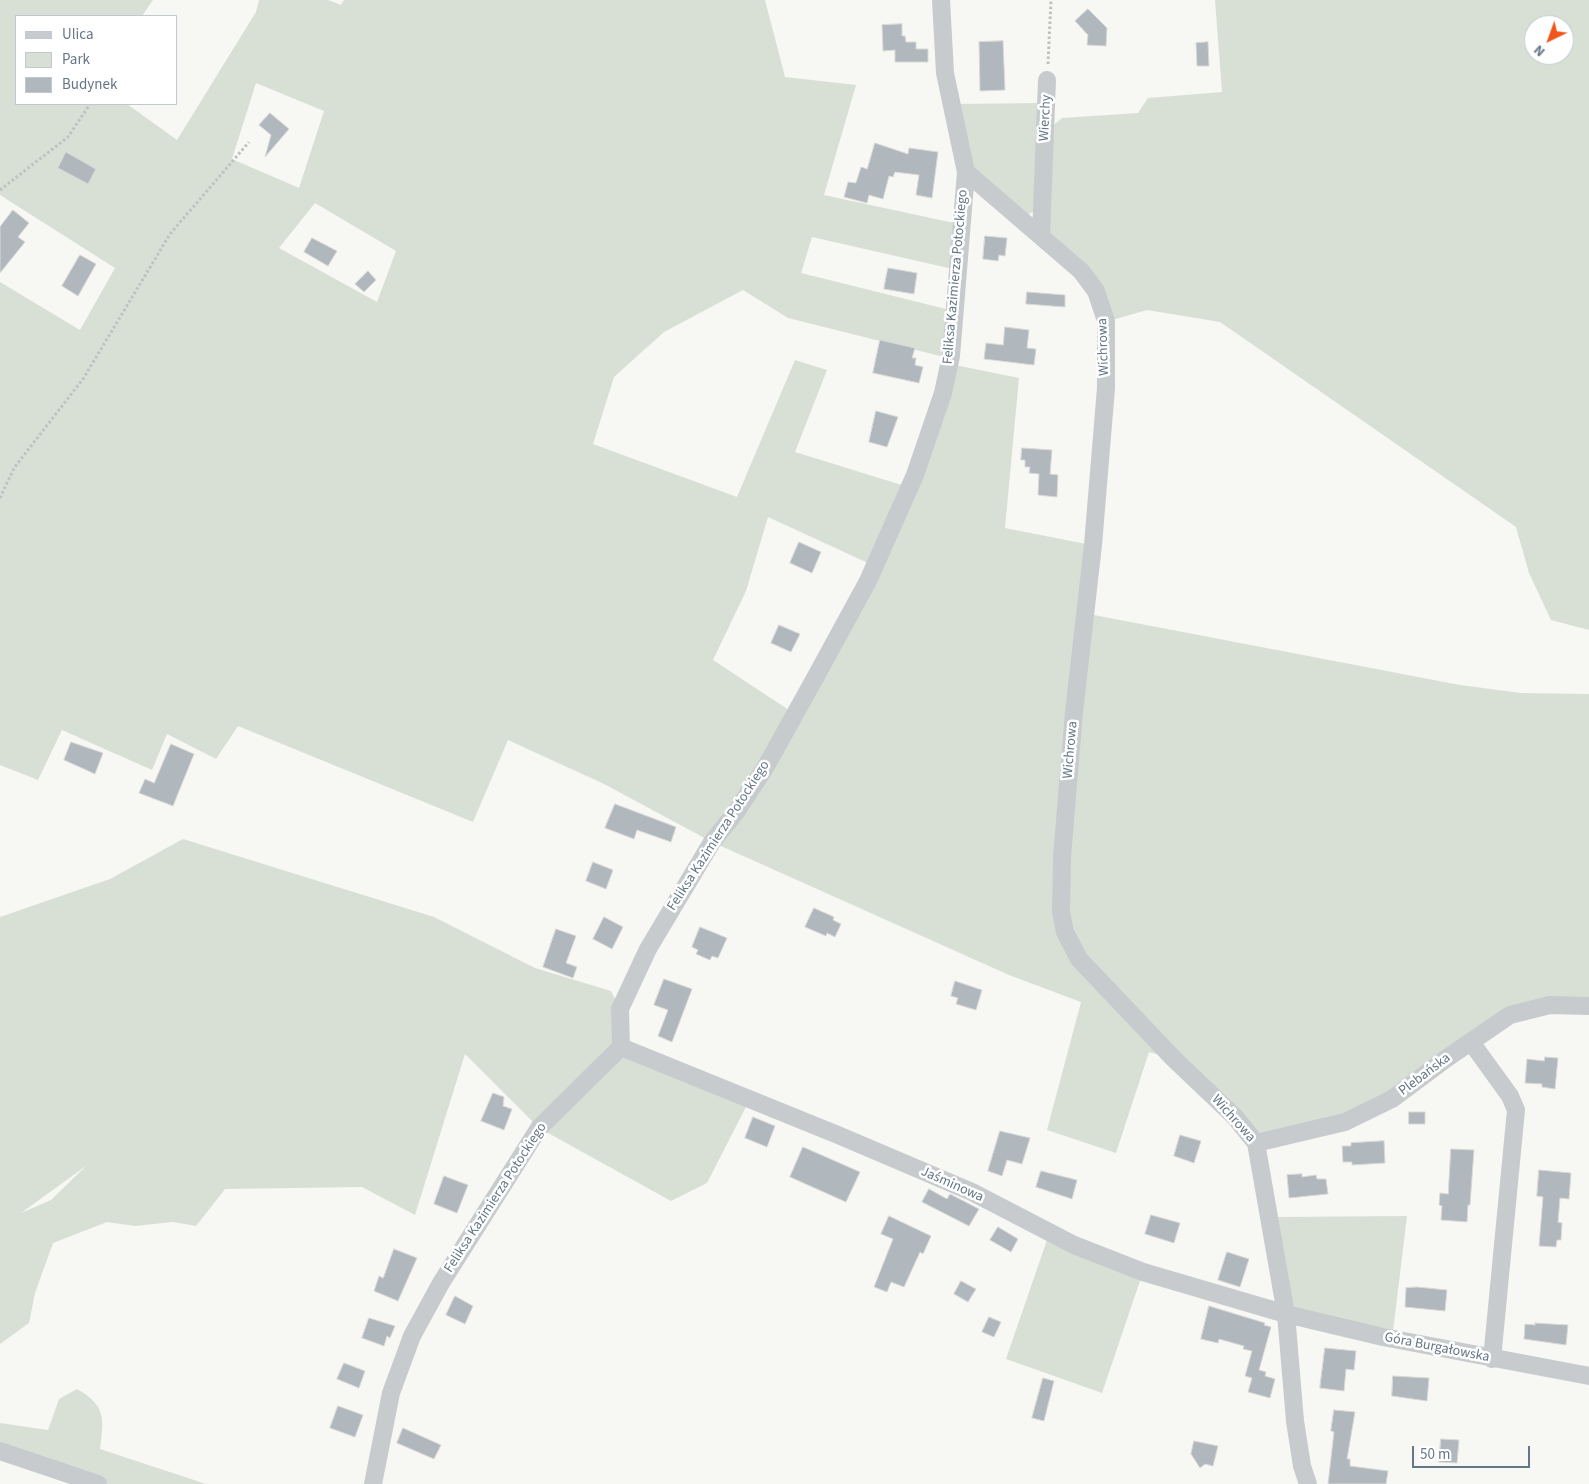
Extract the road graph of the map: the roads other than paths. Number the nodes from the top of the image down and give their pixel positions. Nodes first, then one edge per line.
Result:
1 (941, 0) edge
2 (1047, 80) road end
3 (966, 172) junction
4 (1041, 235) junction
5 (1589, 1006) edge
6 (1471, 1042) junction
7 (621, 1048) junction
8 (1256, 1143) junction
9 (1286, 1314) junction
10 (1492, 1359) junction
11 (1589, 1376) edge
12 (0, 1450) edge
13 (98, 1484) edge
14 (373, 1484) edge
15 (1308, 1484) edge

1 - 3 street
2 - 4 street, Wierchy
3 - 4 street, Wichrowa
3 - 7 street, Feliksa Kazimierza Potockiego
4 - 8 street, Wichrowa
5 - 6 street, Plebańska
6 - 8 street, Plebańska
6 - 10 street
7 - 9 street, Jaśminowa
7 - 14 street, Feliksa Kazimierza Potockiego
8 - 9 street, Wichrowa
9 - 10 street, Góra Burgałowska
9 - 15 street, Wichrowa
10 - 11 street, Góra Burgałowska
12 - 13 street

